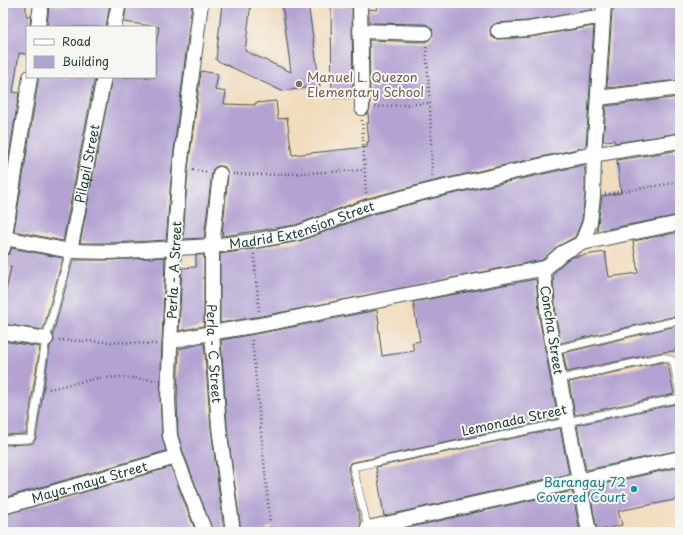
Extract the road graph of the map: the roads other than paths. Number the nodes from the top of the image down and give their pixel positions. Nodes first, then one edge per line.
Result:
1 (41, 3) edge
2 (119, 3) edge
3 (201, 3) edge
4 (360, 3) edge
5 (606, 7) edge
6 (38, 26) edge
7 (114, 26) edge
8 (360, 31) junction
9 (498, 31) dead end
10 (425, 34) road end
11 (30, 78) edge
12 (104, 78) edge
13 (680, 88) edge
14 (598, 98) junction
15 (362, 108) road end
16 (680, 141) edge
17 (594, 155) junction
18 (220, 174) road end
19 (680, 223) edge
20 (4, 243) edge
21 (582, 243) junction
22 (212, 246) junction
23 (174, 248) junction
24 (70, 251) junction
25 (546, 268) junction
26 (680, 320) edge
27 (3, 332) edge
28 (212, 333) junction
29 (46, 339) junction
30 (170, 342) junction
31 (554, 350) junction
32 (560, 379) junction
33 (680, 394) edge
34 (680, 398) edge
35 (568, 421) junction
36 (3, 440) edge
37 (176, 457) junction
38 (680, 458) edge
39 (579, 480) junction
40 (3, 507) edge
41 (368, 530) edge
42 (205, 532) edge
43 (233, 532) edge
44 (589, 532) edge

1 - 6 street
2 - 7 street
3 - 23 street, Perla - A Street
4 - 8 street
5 - 9 street
5 - 14 street
8 - 10 street
8 - 15 street
11 - 20 street
12 - 24 street, Pilapil Street
13 - 14 street
14 - 17 street
16 - 17 street, Madrid Extension Street
17 - 21 street
17 - 22 street, Madrid Extension Street
18 - 22 street, Perla - C Street
19 - 21 street, Concha Street
20 - 24 street, Madrid Extension Street
21 - 25 street, Concha Street
22 - 23 street, Madrid Extension Street
22 - 28 street, Perla - C Street
23 - 24 street, Madrid Extension Street
23 - 30 street, Perla - A Street
24 - 29 lane
25 - 28 street
25 - 31 street, Concha Street
26 - 31 lane
27 - 29 street
28 - 30 street
28 - 43 street, Perla - C Street
29 - 36 lane
30 - 37 street, Perla - A Street
31 - 32 street, Concha Street
32 - 33 lane
32 - 35 street, Concha Street
34 - 35 lane, Lemonada Street
35 - 39 street, Concha Street
35 - 41 lane, Lemonada Street
37 - 40 street, Maya-maya Street
37 - 42 street, Perla - A Street
38 - 39 street
39 - 41 street
39 - 44 street, Concha Street

